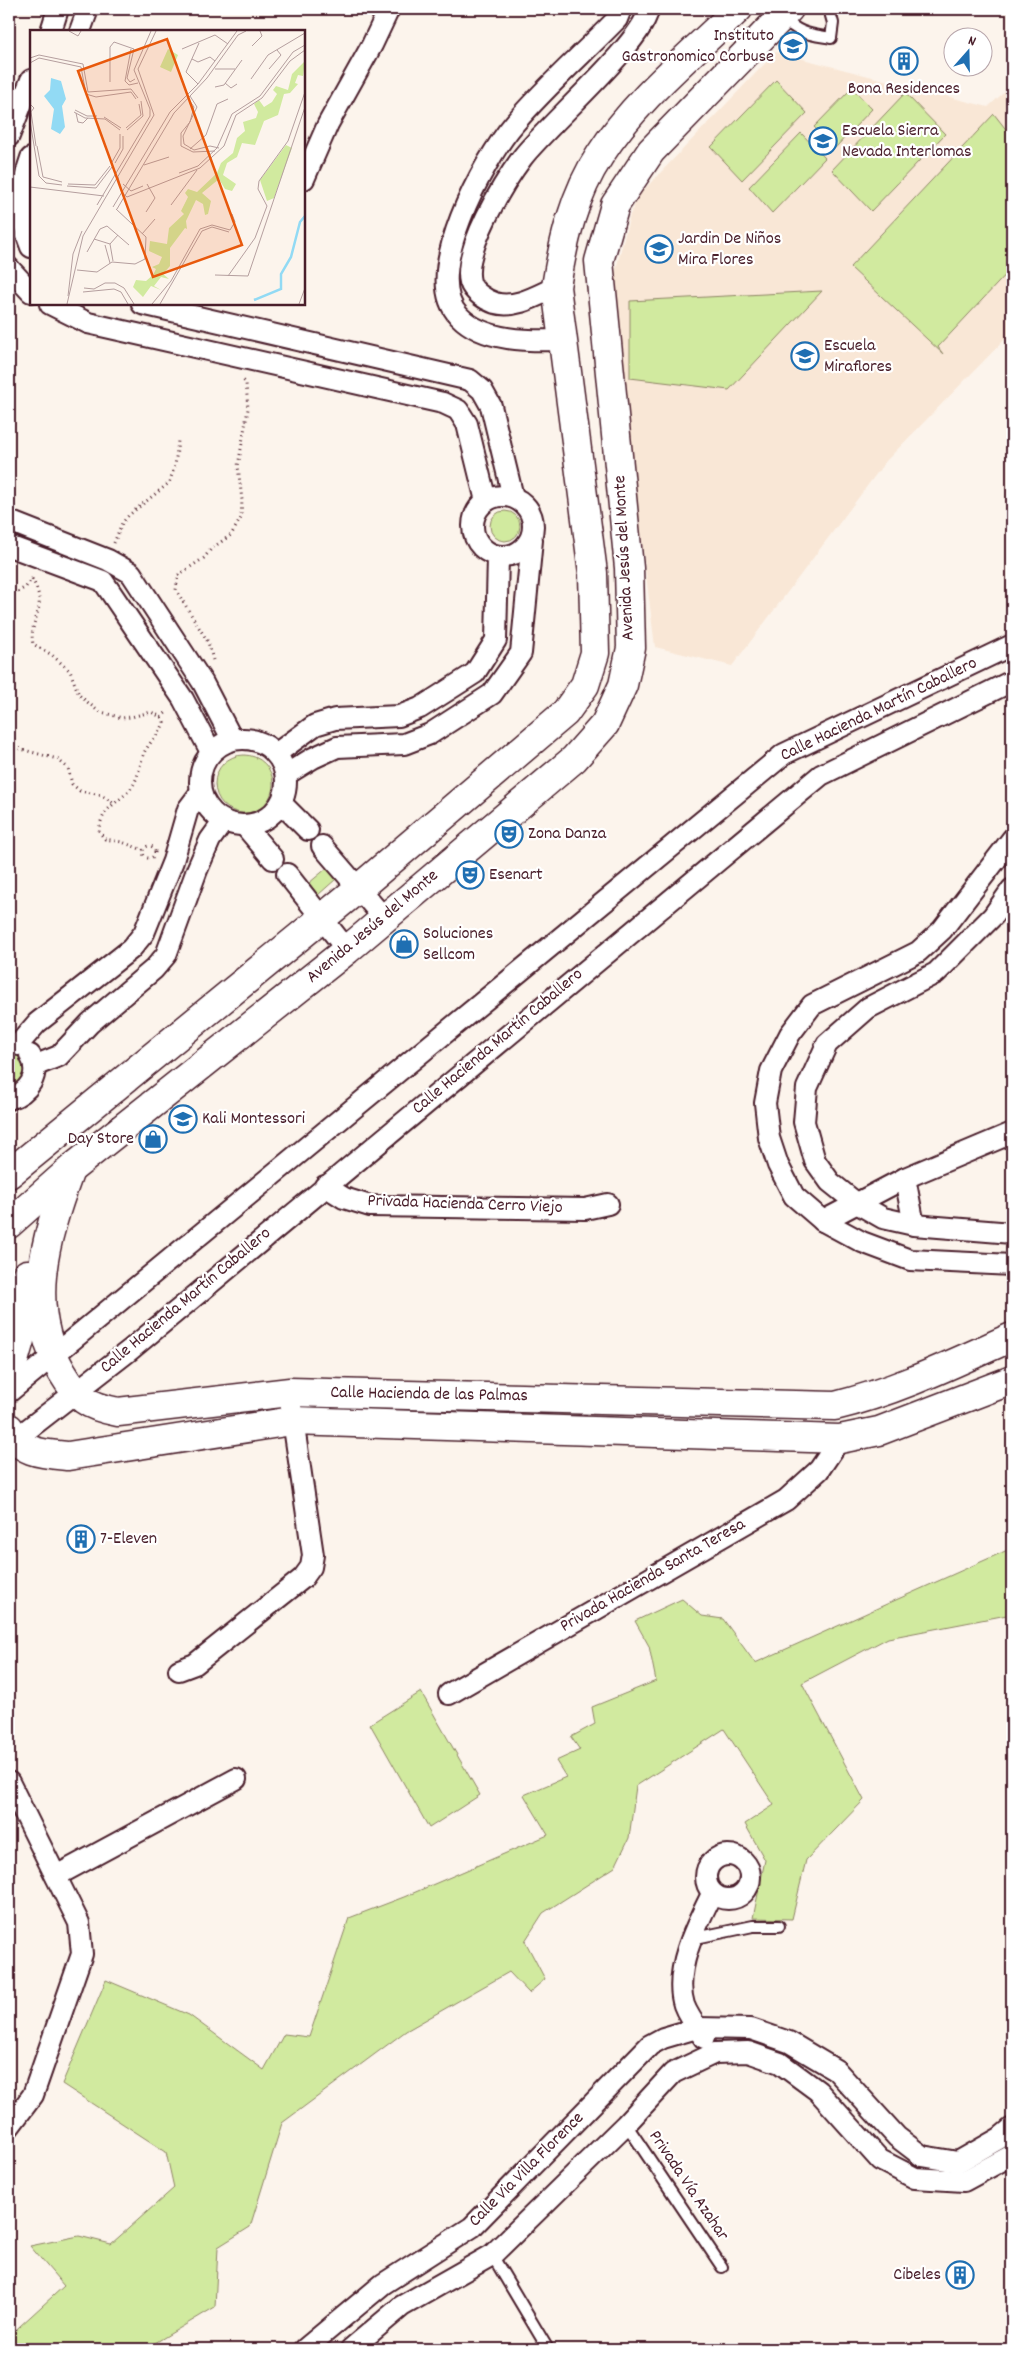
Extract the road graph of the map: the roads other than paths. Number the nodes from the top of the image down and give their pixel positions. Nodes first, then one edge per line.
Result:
1 (58, 9) edge
2 (88, 9) edge
3 (389, 9) edge
4 (621, 9) edge
5 (648, 9) edge
6 (738, 9) edge
7 (829, 9) edge
8 (785, 13) edge
9 (51, 30) edge
10 (80, 30) edge
11 (30, 83) edge
12 (9, 136) edge
13 (30, 161) edge
14 (305, 177) edge
15 (30, 243) edge
16 (9, 268) edge
17 (556, 288) junction
18 (30, 291) edge
19 (52, 305) edge
20 (146, 305) edge
21 (563, 340) junction
22 (513, 497) junction
23 (486, 501) junction
24 (9, 521) edge
25 (532, 540) junction
26 (9, 546) edge
27 (498, 557) junction
28 (1012, 645) edge
29 (1012, 657) edge
30 (1012, 682) edge
31 (232, 739) junction
32 (211, 752) junction
33 (277, 753) junction
34 (287, 774) junction
35 (200, 793) junction
36 (282, 804) junction
37 (223, 822) junction
38 (245, 826) junction
39 (308, 830) dead end
40 (1012, 839) edge
41 (322, 846) dead end
42 (273, 858) dead end
43 (287, 874) dead end
44 (359, 888) junction
45 (1012, 889) edge
46 (321, 918) junction
47 (384, 918) junction
48 (347, 950) junction
49 (13, 1044) edge
50 (34, 1066) junction
51 (9, 1099) edge
52 (1012, 1133) edge
53 (70, 1169) junction
54 (9, 1174) edge
55 (905, 1178) junction
56 (325, 1186) junction
57 (856, 1202) junction
58 (608, 1204) dead end
59 (15, 1219) edge
60 (822, 1221) junction
61 (914, 1225) junction
62 (1003, 1232) edge
63 (1003, 1264) edge
64 (1012, 1338) edge
65 (52, 1355) junction
66 (9, 1378) edge
67 (1012, 1380) edge
68 (9, 1392) edge
69 (290, 1392) junction
70 (75, 1393) junction
71 (626, 1400) junction
72 (292, 1421) junction
73 (624, 1432) junction
74 (11, 1437) edge
75 (840, 1439) junction
76 (179, 1670) dead end
77 (449, 1694) dead end
78 (236, 1779) dead end
79 (9, 1782) edge
80 (56, 1876) junction
81 (712, 1894) dead end
82 (779, 1926) dead end
83 (690, 1939) junction
84 (697, 2028) junction
85 (715, 2053) junction
86 (626, 2124) junction
87 (9, 2127) edge
88 (1012, 2128) edge
89 (1012, 2155) edge
90 (492, 2255) junction
91 (722, 2267) dead end
92 (306, 2349) edge
93 (351, 2349) edge
94 (548, 2349) edge

1 - 9 street
2 - 10 street
3 - 14 street
4 - 21 street
5 - 17 street
6 - 17 main road, Avenida Jesús del Monte
7 - 8 lane
8 - 47 main road, Avenida Jesús del Monte
11 - 12 street
13 - 15 street
16 - 18 street
17 - 21 main road, Avenida Jesús del Monte
19 - 23 street
20 - 22 street
21 - 44 main road, Avenida Jesús del Monte
22 - 23 street
22 - 25 street
23 - 27 street
24 - 31 street
25 - 27 street
25 - 34 street
26 - 32 street
27 - 33 street
28 - 65 street, Calle Hacienda Martín Caballero
29 - 30 street
30 - 56 street, Calle Hacienda Martín Caballero
31 - 32 street
31 - 33 street
32 - 35 street
33 - 34 street
34 - 36 street
35 - 37 street
35 - 49 street
36 - 38 street
36 - 39 street
37 - 38 street
37 - 50 street
38 - 42 street
40 - 60 street
41 - 44 street
43 - 46 street
44 - 46 main road, Avenida Jesús del Monte
44 - 47 street
45 - 57 street
46 - 48 street
46 - 54 main road, Avenida Jesús del Monte
47 - 48 main road, Avenida Jesús del Monte
48 - 53 main road, Avenida Jesús del Monte
49 - 50 street
50 - 51 street
52 - 55 street
53 - 59 main road, Avenida Jesús del Monte
53 - 65 main road, Calle Hacienda de las Palmas
55 - 57 street
55 - 61 street
56 - 58 street, Privada Hacienda Cerro Viejo
56 - 70 street, Calle Hacienda Martín Caballero
57 - 60 street
57 - 61 street
59 - 66 main road
60 - 63 street
61 - 62 street
62 - 63 street
64 - 71 main road, Calle Hacienda de las Palmas
65 - 68 street, Calle Hacienda Martín Caballero
65 - 70 main road, Calle Hacienda de las Palmas
67 - 75 main road, Calle Hacienda de las Palmas
69 - 70 main road, Calle Hacienda de las Palmas
69 - 71 main road, Calle Hacienda de las Palmas
69 - 72 street
70 - 74 street, Calle Hacienda Martín Caballero
71 - 73 main road
72 - 73 main road, Calle Hacienda de las Palmas
72 - 74 main road, Calle Hacienda de las Palmas
72 - 76 street
73 - 75 main road, Calle Hacienda de las Palmas
75 - 77 street, Privada Hacienda Santa Teresa
78 - 80 street
79 - 80 street
80 - 87 street
81 - 83 street
82 - 83 lane
83 - 84 street
84 - 85 street
84 - 88 street, Calle Via Villa Florence
84 - 92 street, Calle Via Villa Florence
85 - 86 street, Calle Via Villa Florence
85 - 89 street, Calle Via Villa Florence
86 - 90 street, Calle Via Villa Florence
86 - 91 lane, Privada Vía Azahar
90 - 93 street, Calle Via Villa Florence
90 - 94 lane

